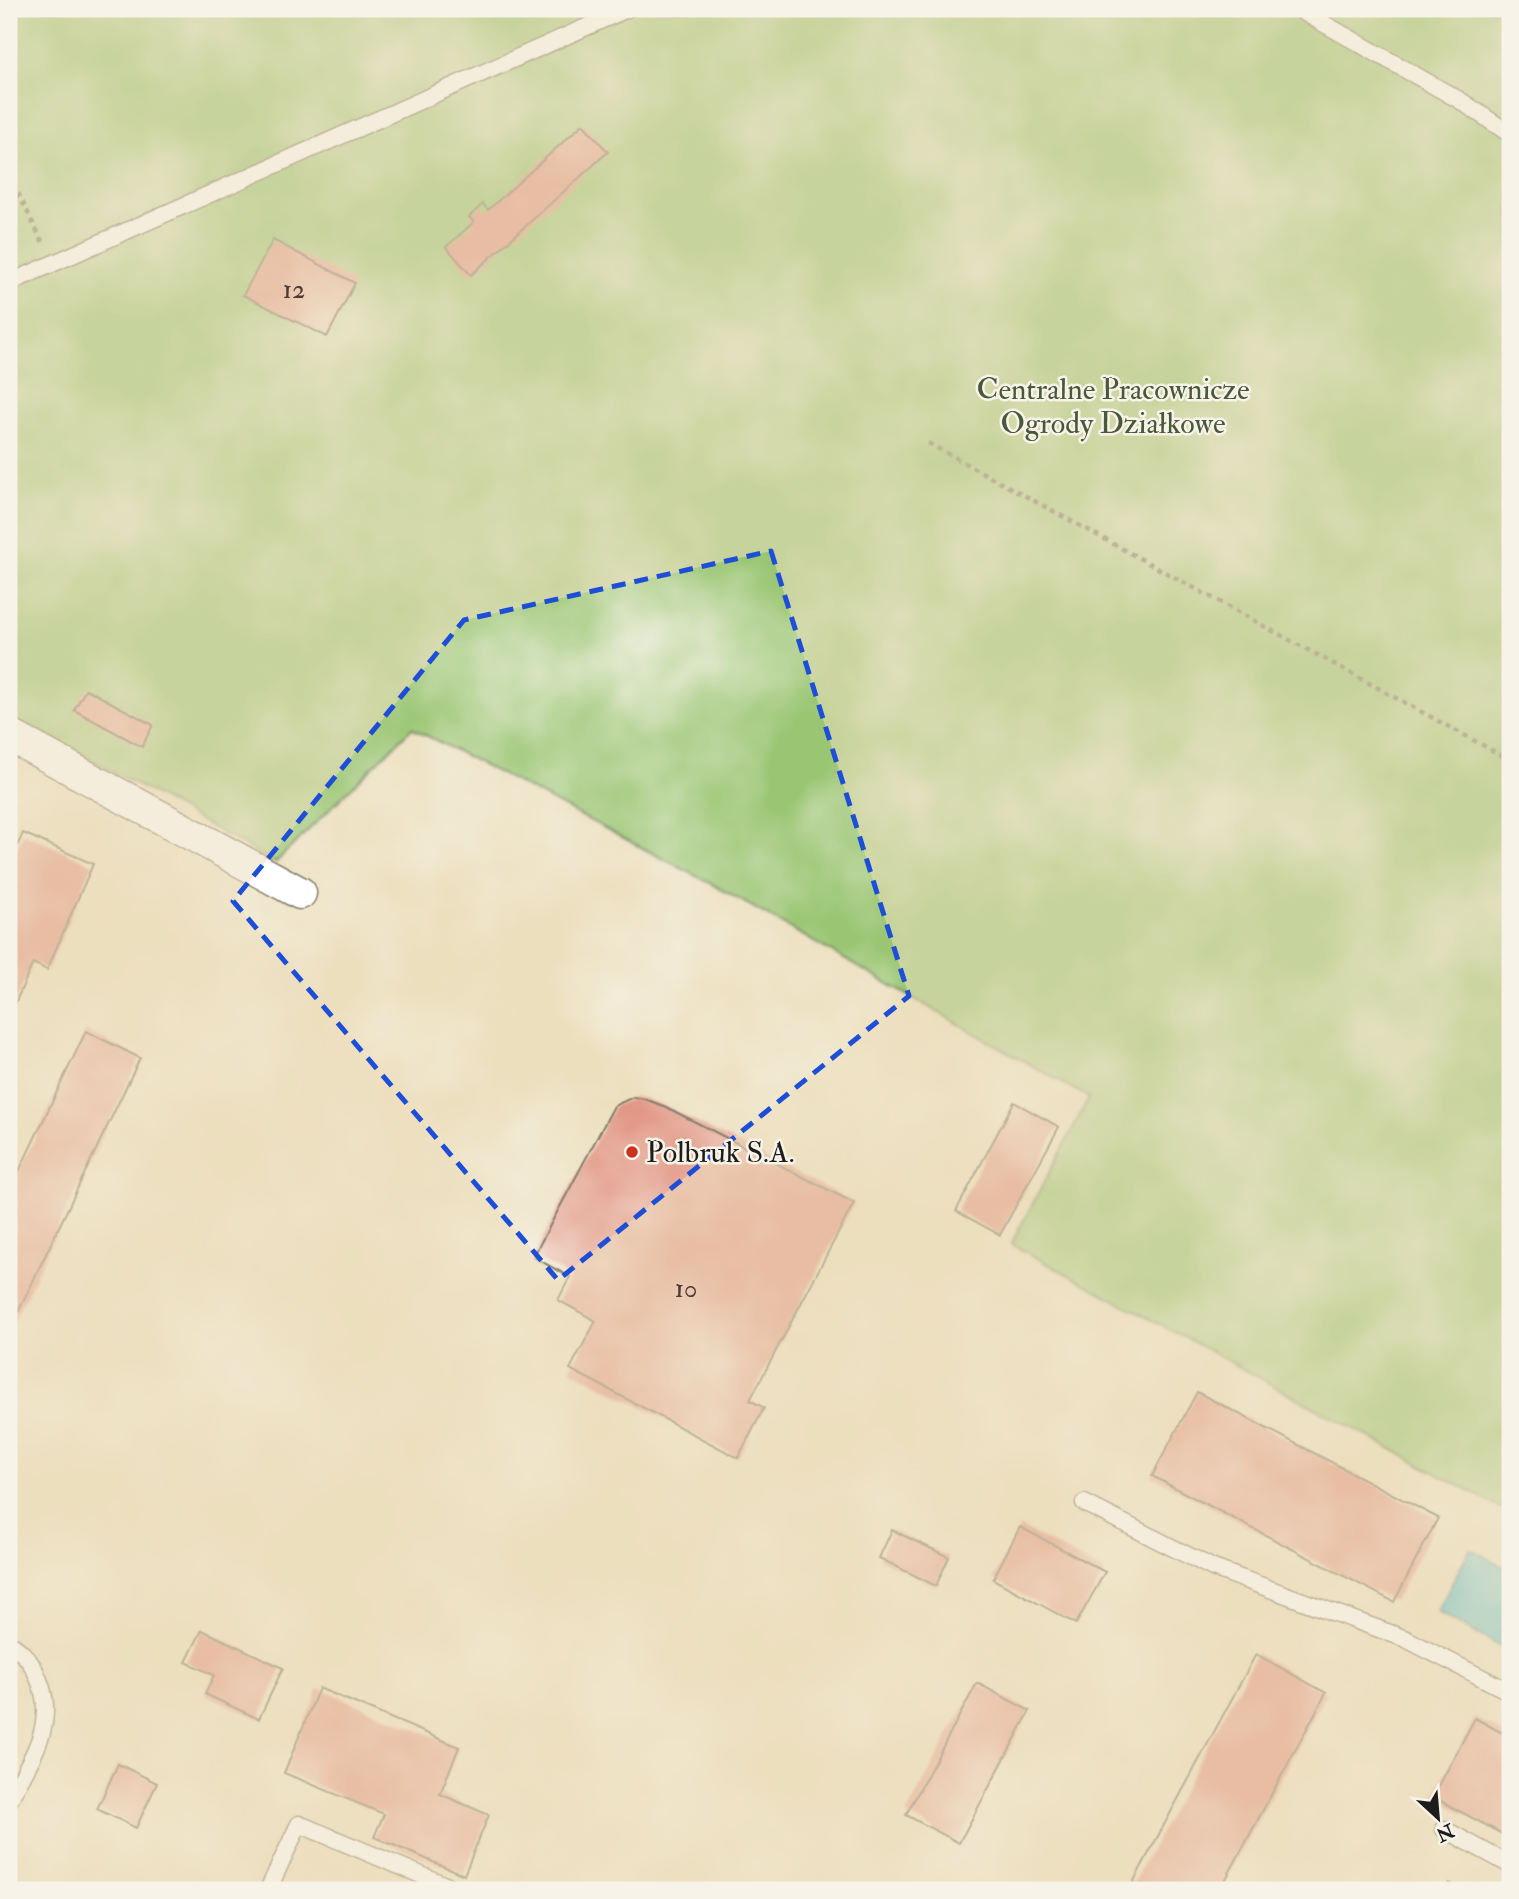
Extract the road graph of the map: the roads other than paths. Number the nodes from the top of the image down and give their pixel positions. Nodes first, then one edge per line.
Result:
1 (627, 9) edge
2 (1298, 9) edge
3 (1510, 134) edge
4 (9, 283) edge
5 (9, 735) edge
6 (300, 893) dead end
7 (1084, 1503) dead end
8 (9, 1643) edge
9 (1510, 1692) edge
10 (9, 1801) edge
11 (1444, 1829) dead end
12 (1510, 1865) edge
13 (268, 1890) edge
14 (457, 1890) edge

1 - 4 lane
2 - 3 lane
5 - 6 street
7 - 9 lane
8 - 10 lane
11 - 12 lane
13 - 14 lane

